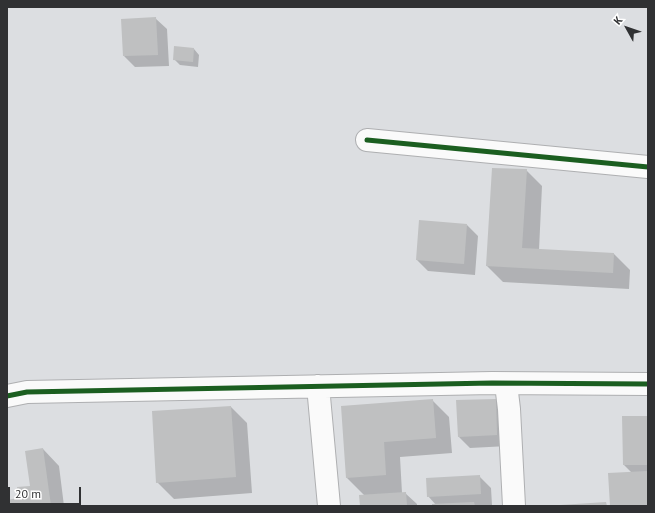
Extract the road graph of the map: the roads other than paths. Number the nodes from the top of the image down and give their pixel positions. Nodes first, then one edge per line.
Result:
1 (366, 140) dead end
2 (648, 167) edge
3 (506, 384) junction
4 (648, 384) edge
5 (318, 386) junction
6 (7, 396) edge
7 (329, 506) edge
8 (514, 506) edge

1 - 2 street
3 - 4 street
3 - 5 street
3 - 8 street
5 - 6 street
5 - 7 street

